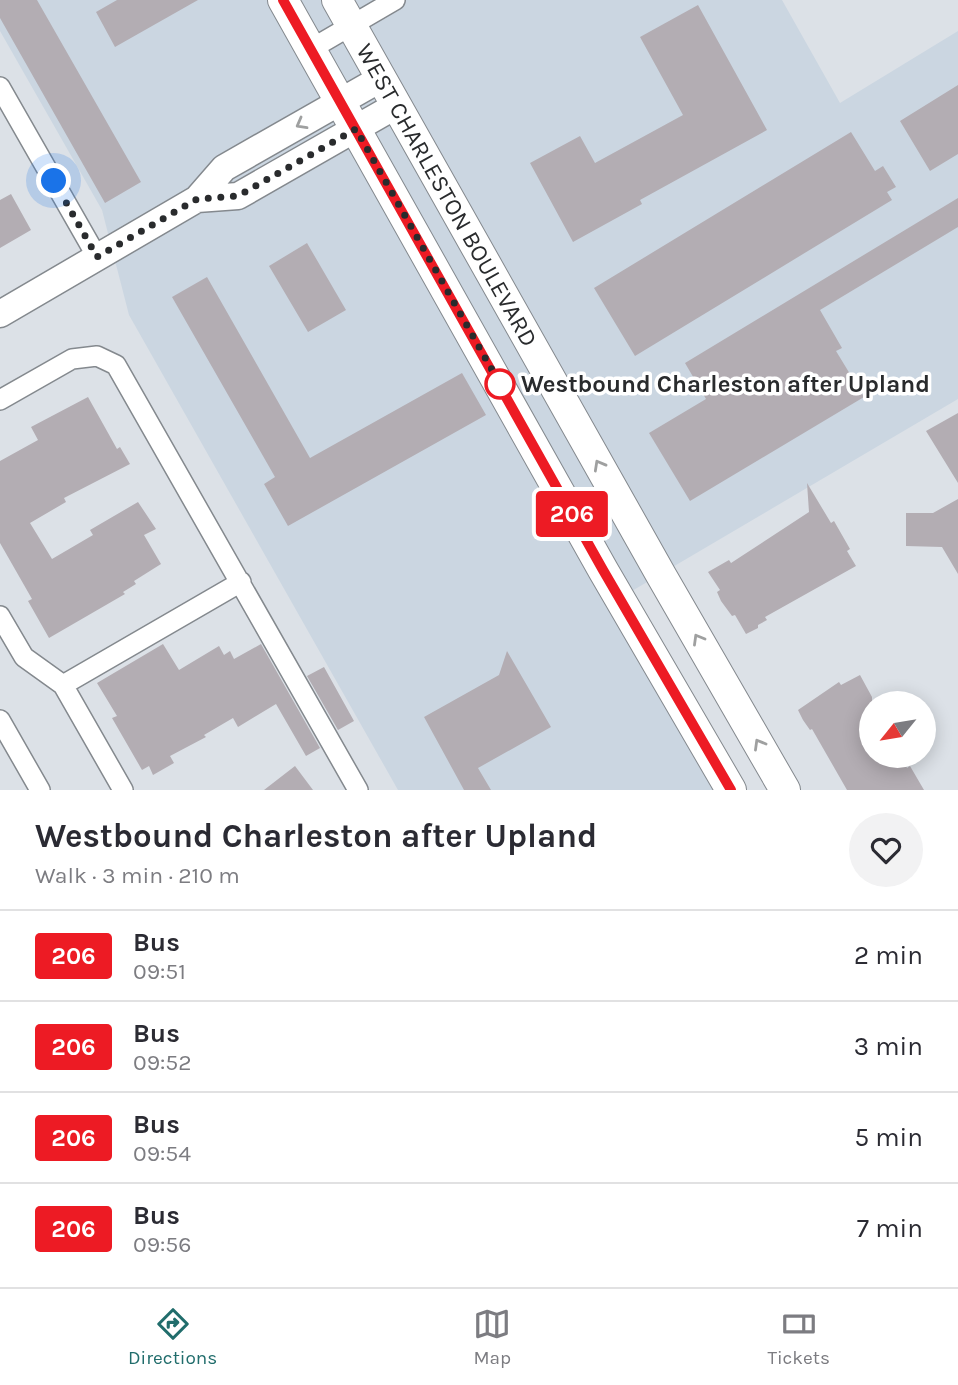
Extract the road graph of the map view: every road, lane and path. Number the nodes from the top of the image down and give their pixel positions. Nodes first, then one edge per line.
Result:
1 (283, 0) edge
2 (395, 0) edge
3 (345, 13) edge
4 (311, 49) junction
5 (382, 78) junction
6 (0, 86) edge
7 (341, 102) junction
8 (397, 105) junction
9 (356, 129) junction
10 (197, 199) junction
11 (97, 257) junction
12 (0, 314) edge
13 (0, 400) edge
14 (645, 546) junction
15 (603, 570) junction
16 (241, 582) junction
17 (0, 616) edge
18 (62, 685) junction
19 (0, 720) edge
20 (40, 790) edge
21 (123, 790) edge
22 (358, 790) edge
23 (731, 790) edge
24 (785, 790) edge

1 - 4 main road, WEST CHARLESTON BOULEVARD
2 - 3 street
3 - 4 street
3 - 5 main road, WEST CHARLESTON BOULEVARD
4 - 7 main road, WEST CHARLESTON BOULEVARD
5 - 7 street
5 - 8 main road, WEST CHARLESTON BOULEVARD
6 - 11 street
7 - 9 main road, WEST CHARLESTON BOULEVARD
7 -> 10 street
8 - 9 street
14 -> 8 main road, WEST CHARLESTON BOULEVARD
9 - 10 street
9 - 15 main road, WEST CHARLESTON BOULEVARD
10 - 11 street
11 - 12 street
13 - 16 street
14 - 15 main road
24 -> 14 main road, WEST CHARLESTON BOULEVARD
15 - 23 main road, WEST CHARLESTON BOULEVARD
16 - 18 street
16 - 22 street
17 - 18 street
18 - 21 street
19 - 20 street

